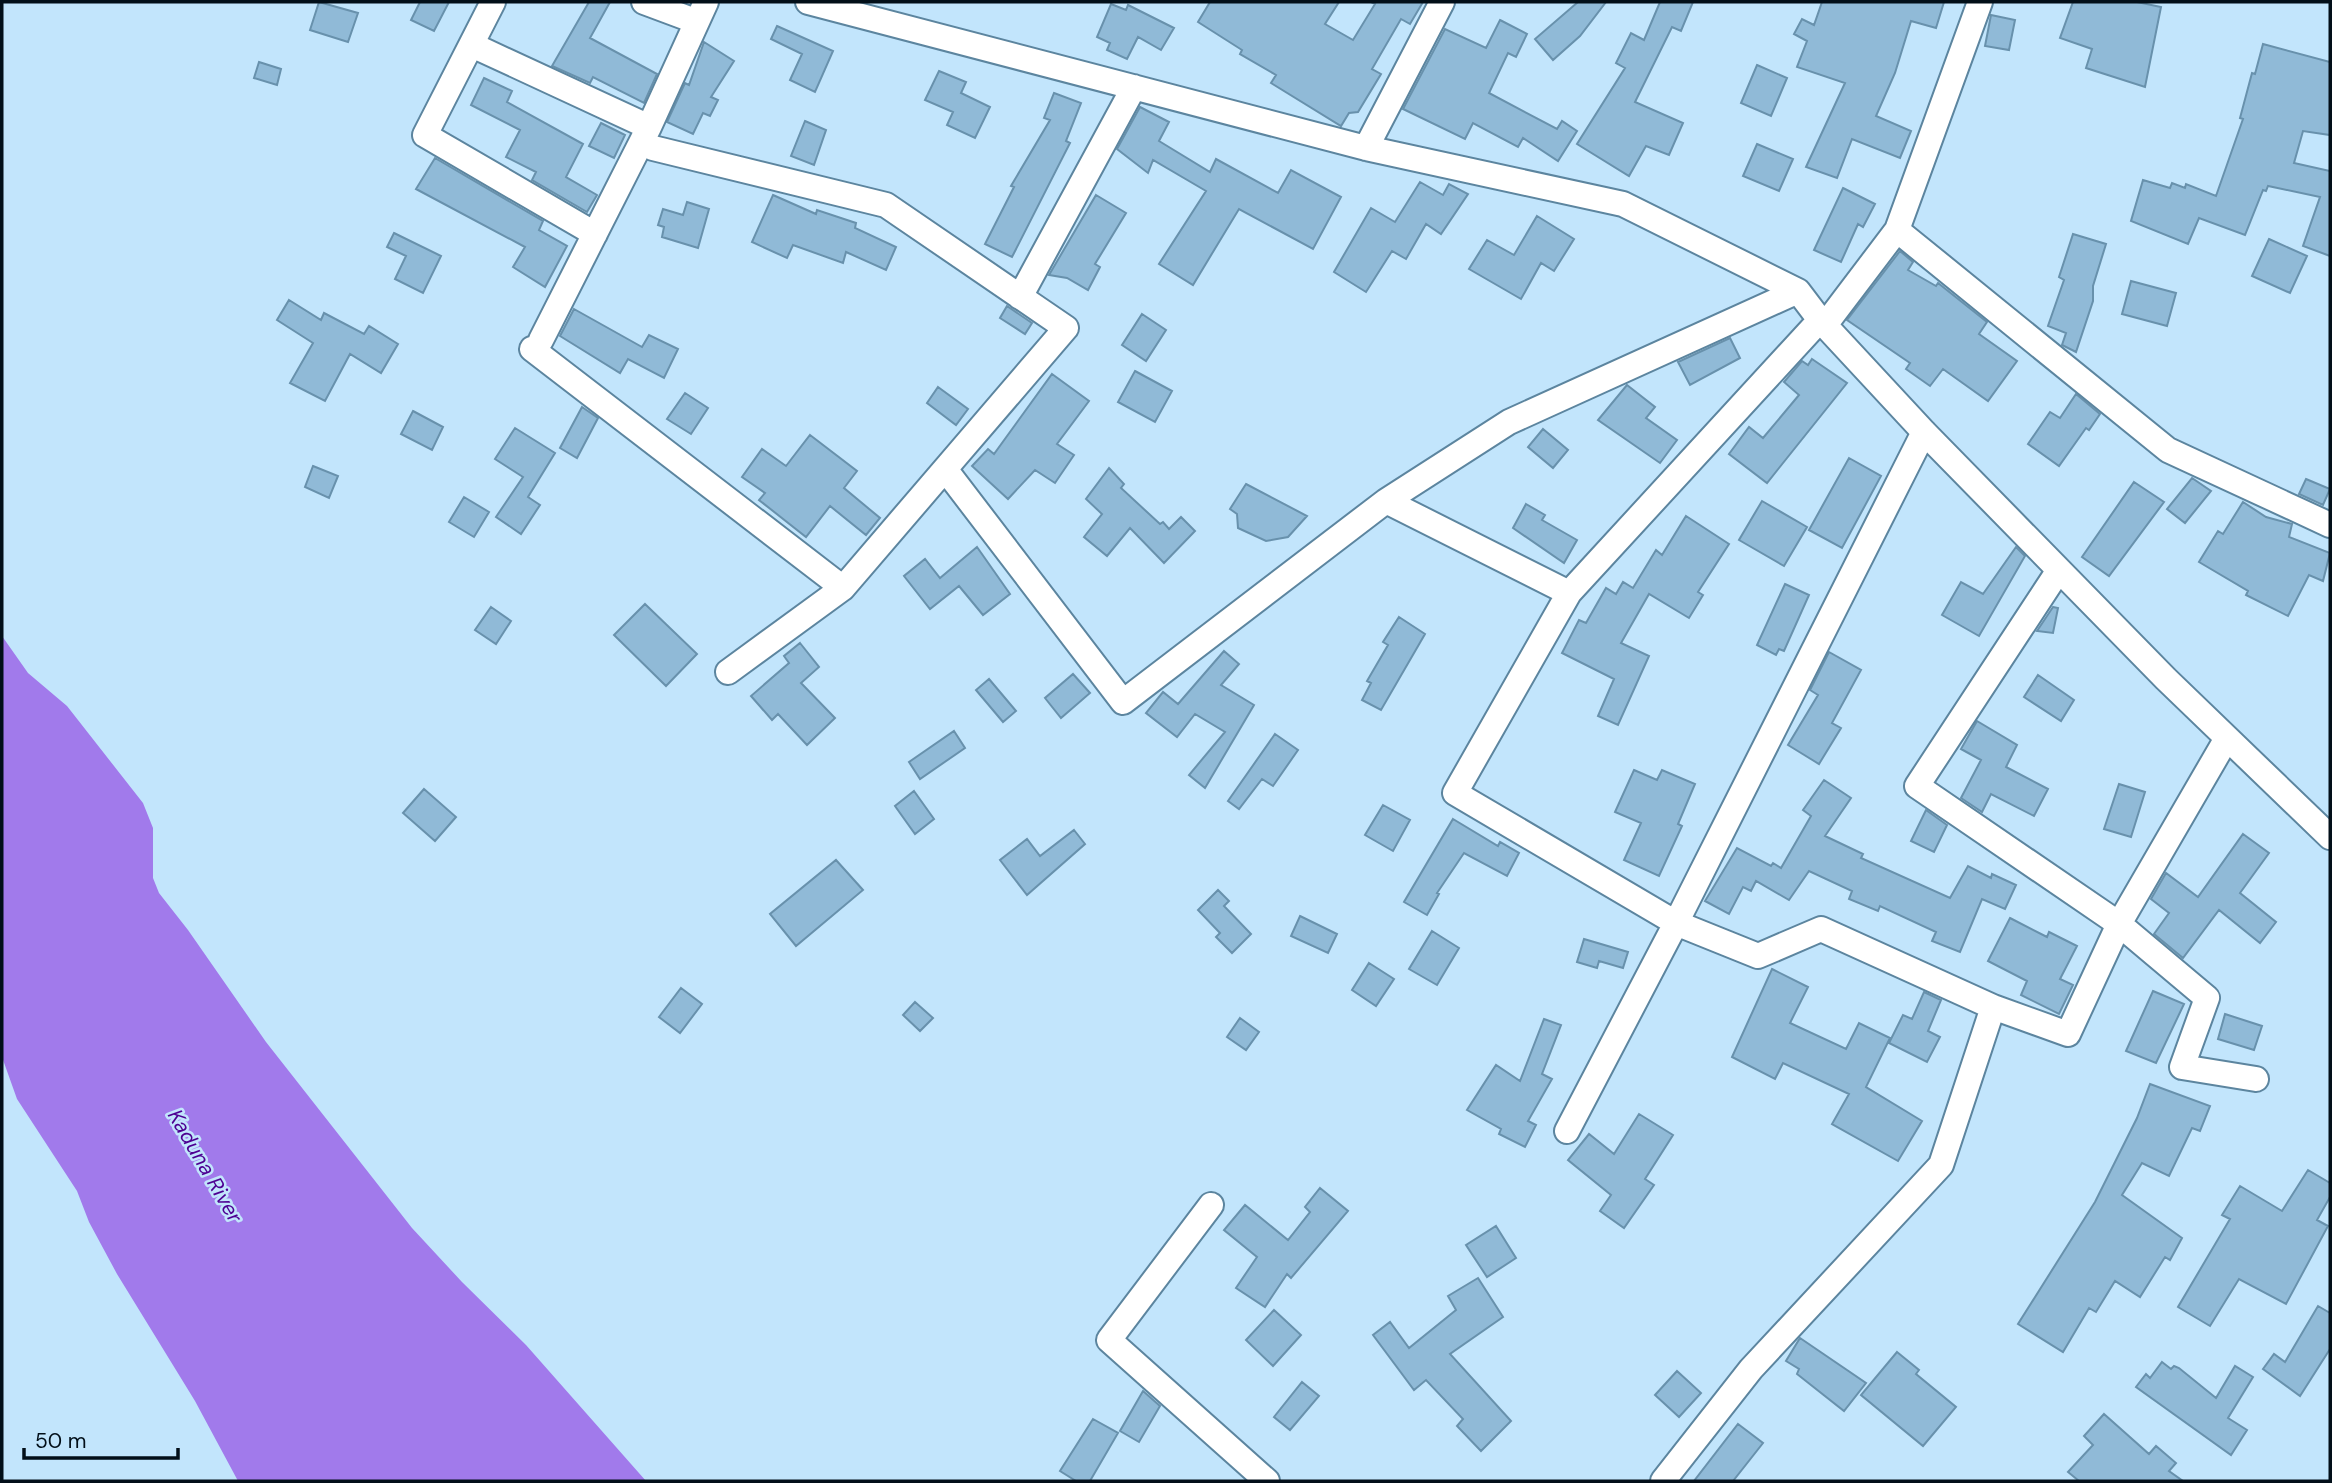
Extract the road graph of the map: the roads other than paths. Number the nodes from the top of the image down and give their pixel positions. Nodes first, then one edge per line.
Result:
1 (493, 2) edge
2 (645, 2) edge
3 (808, 2) edge
4 (1442, 2) edge
5 (1980, 2) edge
6 (700, 11) edge
7 (472, 45) junction
8 (1134, 87) junction
9 (651, 138) junction
10 (1366, 148) junction
11 (1897, 230) junction
12 (595, 234) junction
13 (1798, 291) junction
14 (1020, 297) junction
15 (1822, 323) junction
16 (1924, 432) junction
17 (945, 469) junction
18 (1386, 501) junction
19 (2330, 525) edge
20 (2059, 570) junction
21 (843, 588) junction
22 (1569, 593) junction
23 (728, 672) dead end
24 (2227, 737) junction
25 (2330, 837) edge
26 (1676, 923) junction
27 (2119, 924) junction
28 (1993, 1007) junction
29 (2256, 1079) dead end
30 (1567, 1131) dead end
31 (1211, 1205) dead end
32 (1267, 1481) edge
33 (1663, 1481) edge

1 - 7 street
2 - 6 street
3 - 8 street
4 - 10 street
5 - 11 street
6 - 9 street
7 - 9 street
7 - 12 street
8 - 10 street
8 - 14 street
9 - 12 street
9 - 14 street
10 - 13 street
11 - 15 street
11 - 19 street
12 - 21 street
13 - 15 street
13 - 18 street
14 - 17 street
15 - 16 street
15 - 22 street
16 - 20 street
16 - 26 street
17 - 18 street
17 - 21 street
18 - 22 street
20 - 24 street
20 - 27 street
21 - 23 street
22 - 26 street
24 - 25 street
24 - 27 street
26 - 28 street
26 - 30 street
27 - 28 street
27 - 29 street
28 - 33 street
31 - 32 street

